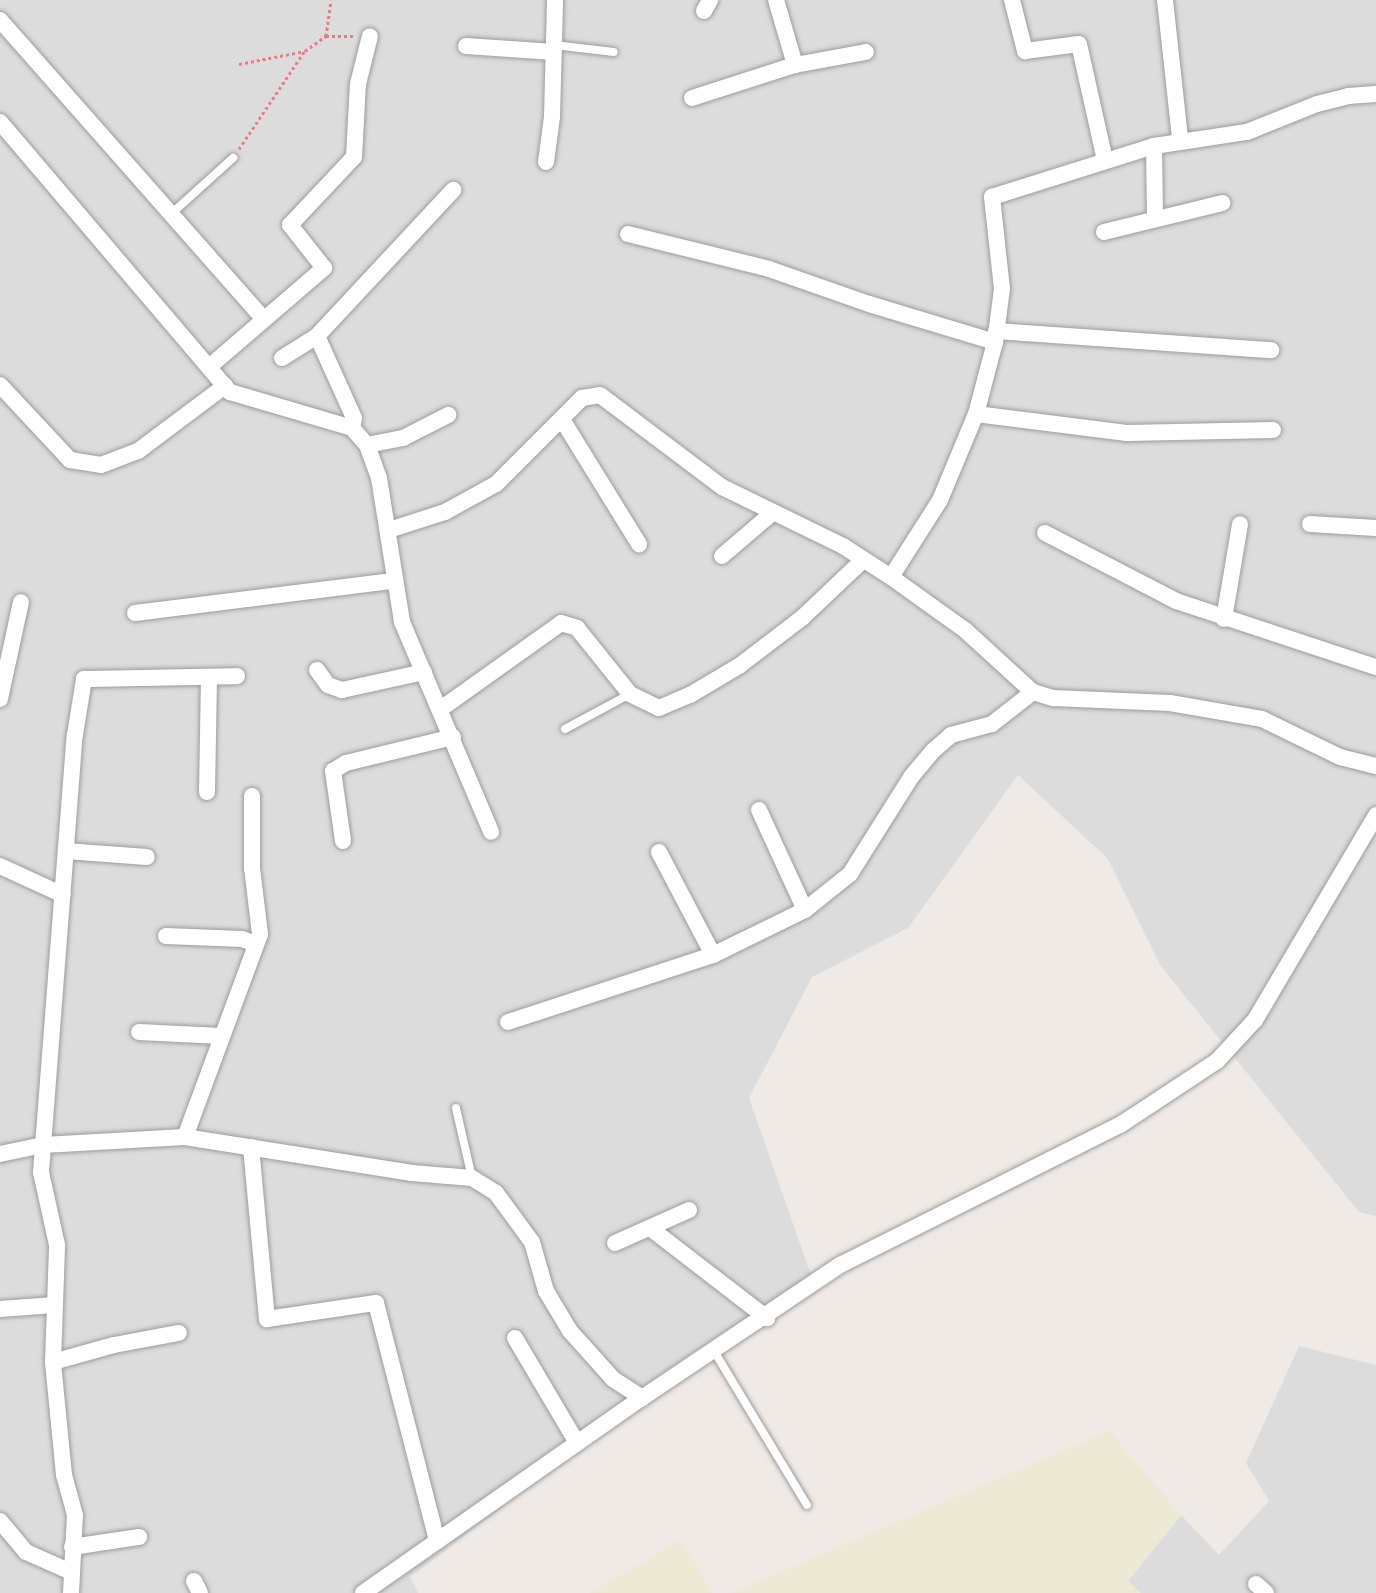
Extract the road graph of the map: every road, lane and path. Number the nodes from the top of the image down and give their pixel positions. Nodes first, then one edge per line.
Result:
1 (330, 0) edge
2 (555, 0) edge
3 (776, 0) edge
4 (1012, 0) edge
5 (1165, 0) edge
6 (0, 20) edge
7 (326, 36) junction
8 (370, 36) joint
9 (466, 46) dead end
10 (554, 49) junction
11 (305, 51) junction
12 (614, 52) dead end
13 (866, 52) dead end
14 (239, 64) dead end
15 (795, 65) junction
16 (1376, 94) edge
17 (692, 98) dead end
18 (0, 122) edge
19 (1180, 139) junction
20 (1154, 146) junction
21 (233, 158) joint
22 (1105, 160) junction
23 (546, 162) dead end
24 (453, 190) dead end
25 (1222, 202) dead end
26 (171, 214) junction
27 (1155, 219) junction
28 (1104, 232) dead end
29 (628, 234) dead end
30 (264, 319) junction
31 (317, 336) junction
32 (996, 336) junction
33 (1271, 351) dead end
34 (282, 358) dead end
35 (209, 366) junction
36 (0, 385) edge
37 (225, 386) junction
38 (976, 414) junction
39 (448, 415) dead end
40 (563, 421) junction
41 (352, 428) junction
42 (1273, 430) dead end
43 (367, 445) junction
44 (771, 514) junction
45 (1240, 524) dead end
46 (1310, 524) dead end
47 (1376, 528) edge
48 (389, 530) junction
49 (1045, 533) dead end
50 (639, 544) dead end
51 (723, 556) dead end
52 (863, 560) junction
53 (891, 577) junction
54 (393, 581) junction
55 (21, 602) dead end
56 (135, 613) dead end
57 (1224, 619) junction
58 (1376, 667) edge
59 (317, 670) dead end
60 (424, 672) junction
61 (237, 676) dead end
62 (209, 677) junction
63 (1033, 692) junction
64 (630, 694) junction
65 (0, 699) edge
66 (442, 708) junction
67 (565, 729) dead end
68 (453, 737) junction
69 (1376, 766) edge
70 (207, 792) dead end
71 (252, 796) dead end
72 (759, 810) dead end
73 (1376, 815) edge
74 (491, 832) dead end
75 (343, 841) dead end
76 (66, 851) junction
77 (659, 852) dead end
78 (147, 857) dead end
79 (0, 867) edge
80 (63, 895) junction
81 (805, 910) junction
82 (166, 936) dead end
83 (256, 944) junction
84 (713, 955) junction
85 (508, 1022) dead end
86 (139, 1032) dead end
87 (221, 1036) junction
88 (456, 1108) dead end
89 (185, 1137) junction
90 (43, 1145) junction
91 (251, 1147) junction
92 (0, 1154) edge
93 (472, 1178) junction
94 (689, 1210) dead end
95 (650, 1228) junction
96 (615, 1243) dead end
97 (55, 1305) junction
98 (0, 1309) edge
99 (767, 1318) junction
100 (179, 1333) dead end
101 (515, 1338) dead end
102 (714, 1351) junction
103 (53, 1362) junction
104 (642, 1398) junction
105 (577, 1443) junction
106 (807, 1505) dead end
107 (0, 1521) edge
108 (139, 1537) dead end
109 (437, 1541) junction
110 (72, 1548) junction
111 (69, 1571) junction
112 (71, 1593) edge
113 (363, 1593) edge

1 - 7 path
2 - 10 street
3 - 15 street
4 - 22 street
5 - 19 street
6 - 26 street
7 - 8 path
7 - 11 path
8 - 30 street
9 - 10 street
10 - 12 lane
10 - 23 street
11 - 14 path
11 - 21 path
13 - 15 street
15 - 17 street
16 - 19 street
18 - 35 street
19 - 20 street
20 - 22 street
20 - 27 street
21 - 26 lane
22 - 32 street
24 - 31 street
25 - 27 street
26 - 30 street
27 - 28 street
29 - 32 street
30 - 35 street
31 - 34 street
31 - 41 street
32 - 33 street
32 - 38 street
35 - 37 street
36 - 37 street
37 - 41 street
38 - 42 street
38 - 53 street
39 - 43 street
40 - 44 street
40 - 48 street
40 - 50 street
41 - 43 street
43 - 48 street
44 - 51 street
44 - 52 street
45 - 57 street
46 - 47 street
48 - 54 street
49 - 57 street
52 - 53 street
52 - 64 street
53 - 63 street
54 - 56 street
54 - 60 street
55 - 65 street
57 - 58 street
59 - 60 street
60 - 66 street
61 - 62 street
62 - 70 street
62 - 76 street
63 - 69 street
63 - 81 street
64 - 66 street
64 - 67 lane
66 - 68 street
68 - 74 street
68 - 75 street
71 - 83 street
72 - 81 street
73 - 99 street
76 - 78 street
76 - 80 street
77 - 84 street
79 - 80 street
80 - 90 street
81 - 84 street
82 - 83 street
83 - 87 street
84 - 85 street
86 - 87 street
87 - 89 street
88 - 93 lane
89 - 90 street
89 - 91 street
90 - 92 street
90 - 97 street
91 - 93 street
91 - 109 street
93 - 104 street
94 - 95 street
95 - 96 street
95 - 99 street
97 - 98 street
97 - 103 street
99 - 102 street
100 - 103 street
101 - 105 street
102 - 104 street
102 - 106 lane
103 - 110 street
104 - 105 street
105 - 109 street
107 - 111 street
108 - 110 street
109 - 113 street
110 - 111 street
111 - 112 street

